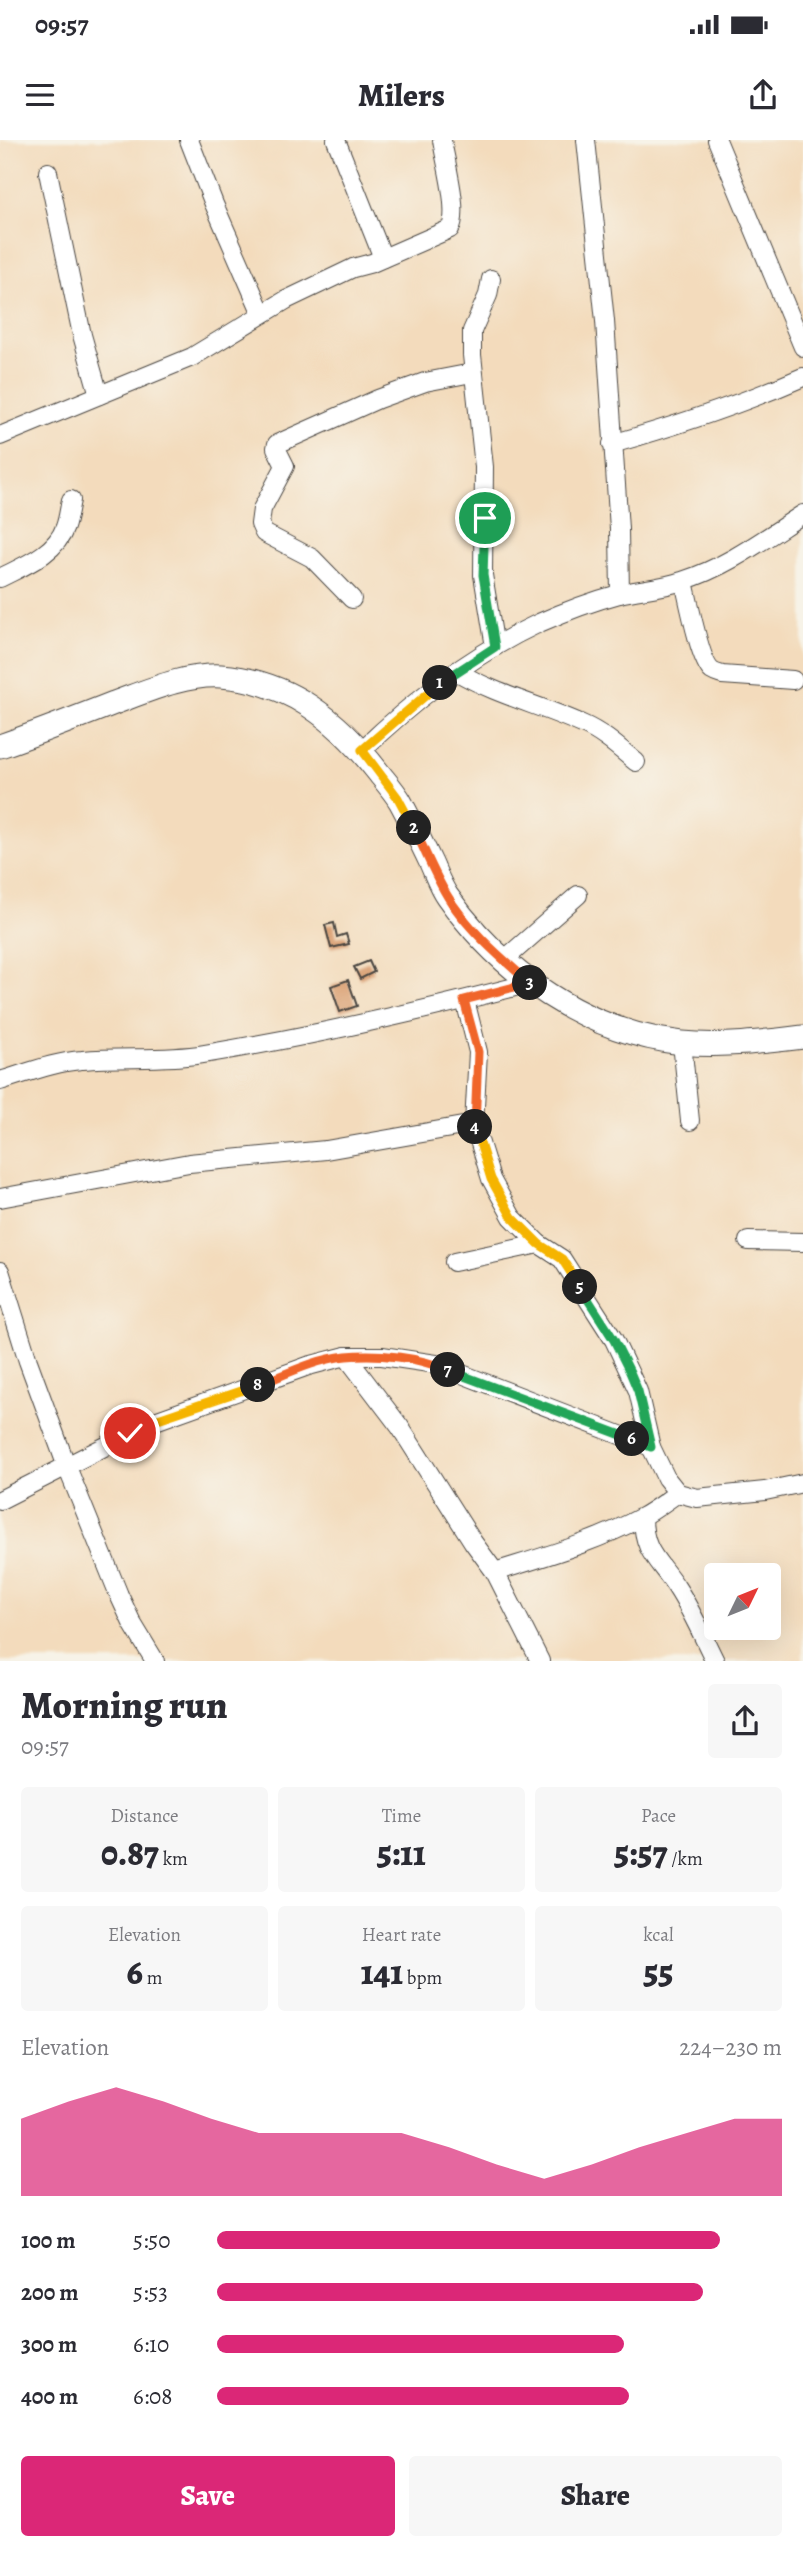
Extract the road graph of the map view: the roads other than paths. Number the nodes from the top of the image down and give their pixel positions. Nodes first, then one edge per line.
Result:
1 (189, 140) edge
2 (336, 140) edge
3 (442, 140) edge
4 (586, 140) edge
5 (716, 140) edge
6 (48, 172) dead end
7 (383, 258) junction
8 (492, 279) dead end
9 (262, 314) junction
10 (803, 347) edge
11 (472, 373) junction
12 (803, 377) edge
13 (99, 395) junction
14 (0, 436) edge
15 (612, 444) junction
16 (71, 500) dead end
17 (803, 514) edge
18 (0, 578) edge
19 (684, 581) junction
20 (620, 594) junction
21 (352, 599) dead end
22 (495, 647) junction
23 (456, 671) junction
24 (793, 680) dead end
25 (0, 746) edge
26 (362, 750) junction
27 (636, 762) dead end
28 (578, 895) dead end
29 (504, 960) junction
30 (530, 983) junction
31 (464, 1000) junction
32 (803, 1037) edge
33 (682, 1043) junction
34 (0, 1081) edge
35 (690, 1121) dead end
36 (474, 1124) junction
37 (0, 1198) edge
38 (748, 1241) dead end
39 (539, 1244) junction
40 (802, 1246) edge
41 (454, 1262) dead end
42 (0, 1271) edge
43 (346, 1356) junction
44 (651, 1447) junction
45 (66, 1467) junction
46 (803, 1483) edge
47 (678, 1493) junction
48 (0, 1500) edge
49 (643, 1517) junction
50 (495, 1572) junction
51 (155, 1661) edge
52 (540, 1661) edge
53 (715, 1661) edge

1 - 9 street
2 - 7 street
3 - 7 street
4 - 15 street
5 - 10 street
6 - 13 street
7 - 9 street
8 - 11 street
9 - 13 street
11 - 21 street
11 - 22 street
12 - 15 street
13 - 14 street
15 - 20 street
16 - 18 street
17 - 19 street
19 - 20 street
19 - 24 street
20 - 22 street
22 - 23 street
23 - 26 street
23 - 27 street
25 - 26 main road
26 - 29 main road
28 - 29 street
29 - 30 main road
30 - 31 street
30 - 33 main road
31 - 34 street
31 - 36 street
32 - 33 main road
33 - 35 street
36 - 37 street
36 - 39 street
38 - 40 street
39 - 41 street
39 - 44 street
42 - 45 street
43 - 44 street
43 - 45 street
43 - 50 street
44 - 47 street
45 - 48 street
45 - 51 street
46 - 47 street
47 - 49 street
49 - 50 street
49 - 53 street
50 - 52 street

